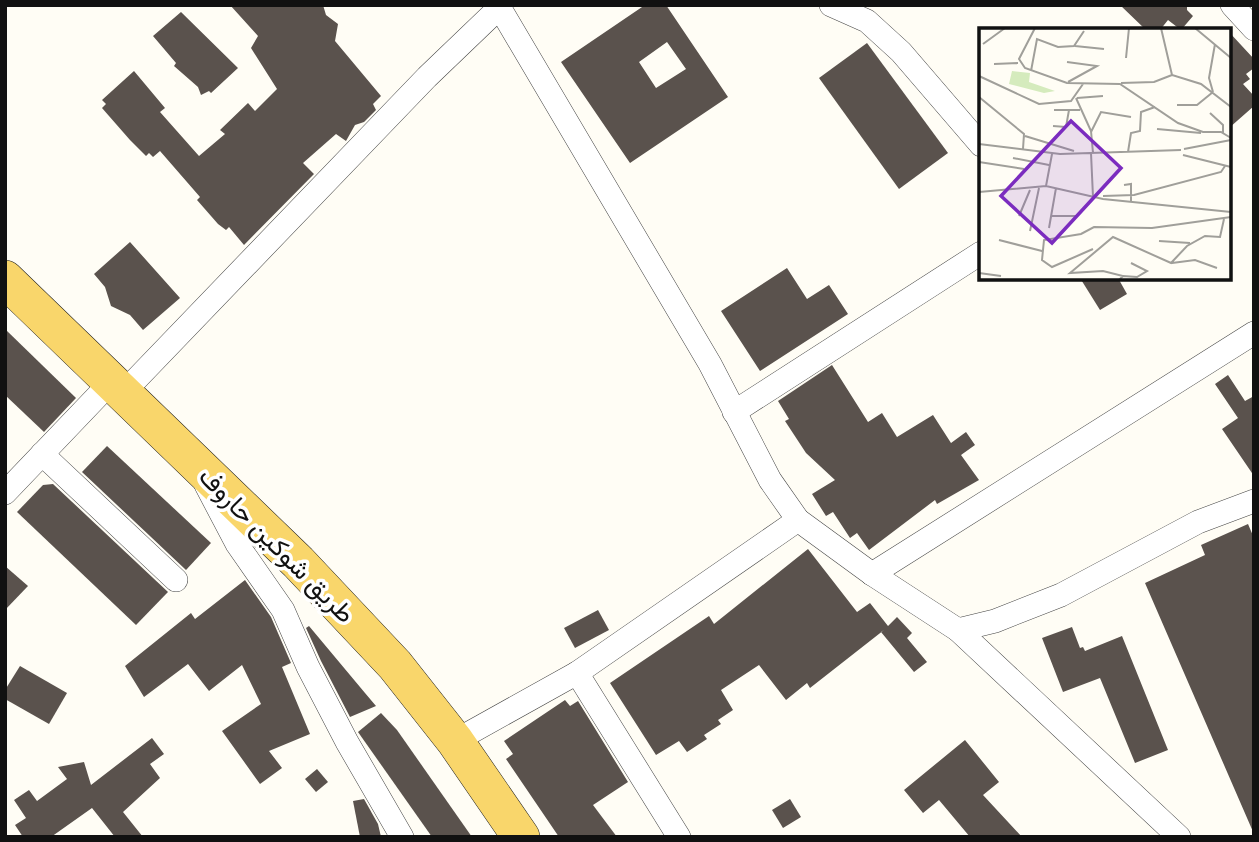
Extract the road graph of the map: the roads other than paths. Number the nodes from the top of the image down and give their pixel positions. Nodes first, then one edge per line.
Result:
1 (831, 5) edge
2 (1232, 5) edge
3 (499, 6) edge
4 (1254, 29) edge
5 (979, 143) edge
6 (979, 254) edge
7 (5, 279) edge
8 (1254, 333) edge
9 (117, 387) junction
10 (734, 412) junction
11 (42, 454) junction
12 (195, 463) junction
13 (5, 493) edge
14 (1254, 501) edge
15 (798, 520) junction
16 (872, 574) junction
17 (176, 580) dead end
18 (958, 630) junction
19 (577, 673) junction
20 (455, 741) junction
21 (402, 837) edge
22 (521, 837) edge
23 (679, 837) edge
24 (1179, 837) edge

1 - 5 street
2 - 4 street
3 - 9 street
3 - 10 street
6 - 10 street
7 - 9 main road, طريق شوكين حاروف
8 - 16 street
9 - 11 street
9 - 12 main road, طريق شوكين حاروف
10 - 15 street
11 - 13 street
11 - 17 street
12 - 20 main road, طريق شوكين حاروف
12 - 21 street
14 - 18 street
15 - 16 street
15 - 19 street
16 - 18 street
18 - 24 street
19 - 20 street
19 - 23 street
20 - 22 main road, طريق شوكين حاروف

